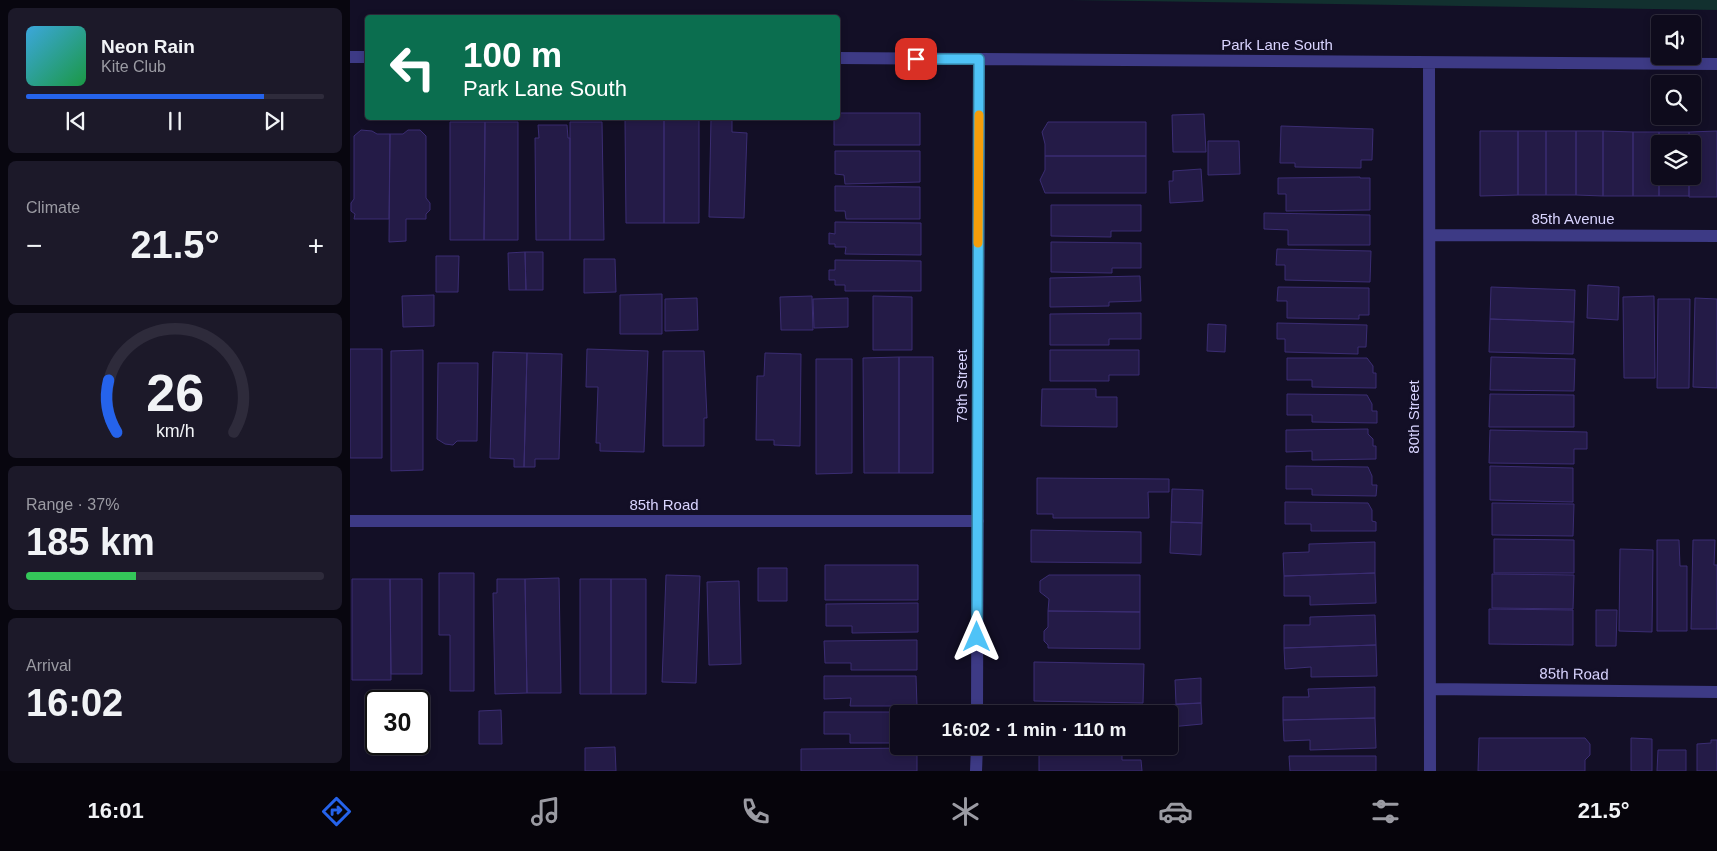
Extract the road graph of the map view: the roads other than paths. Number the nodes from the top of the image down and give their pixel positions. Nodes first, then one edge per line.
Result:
1 (350, 57) edge
2 (365, 57) edge
3 (840, 58) edge
4 (979, 59) junction
5 (1430, 63) junction
6 (1717, 64) edge
7 (1430, 235) junction
8 (1717, 236) edge
9 (350, 521) edge
10 (978, 521) junction
11 (1430, 689) junction
12 (1717, 692) edge
13 (977, 705) edge
14 (977, 755) edge
15 (976, 771) edge
16 (1430, 771) edge

1 - 2 street
3 - 4 street, Park Lane South
4 - 5 street, Park Lane South
4 - 10 street, 79th Street
5 - 6 street, Park Lane South
5 - 7 street, 80th Street
7 - 8 street, 85th Avenue
7 - 11 street, 80th Street
9 - 10 street, 85th Road
10 - 13 street, 79th Street
11 - 12 street, 85th Road
11 - 16 street, 80th Street
14 - 15 street

